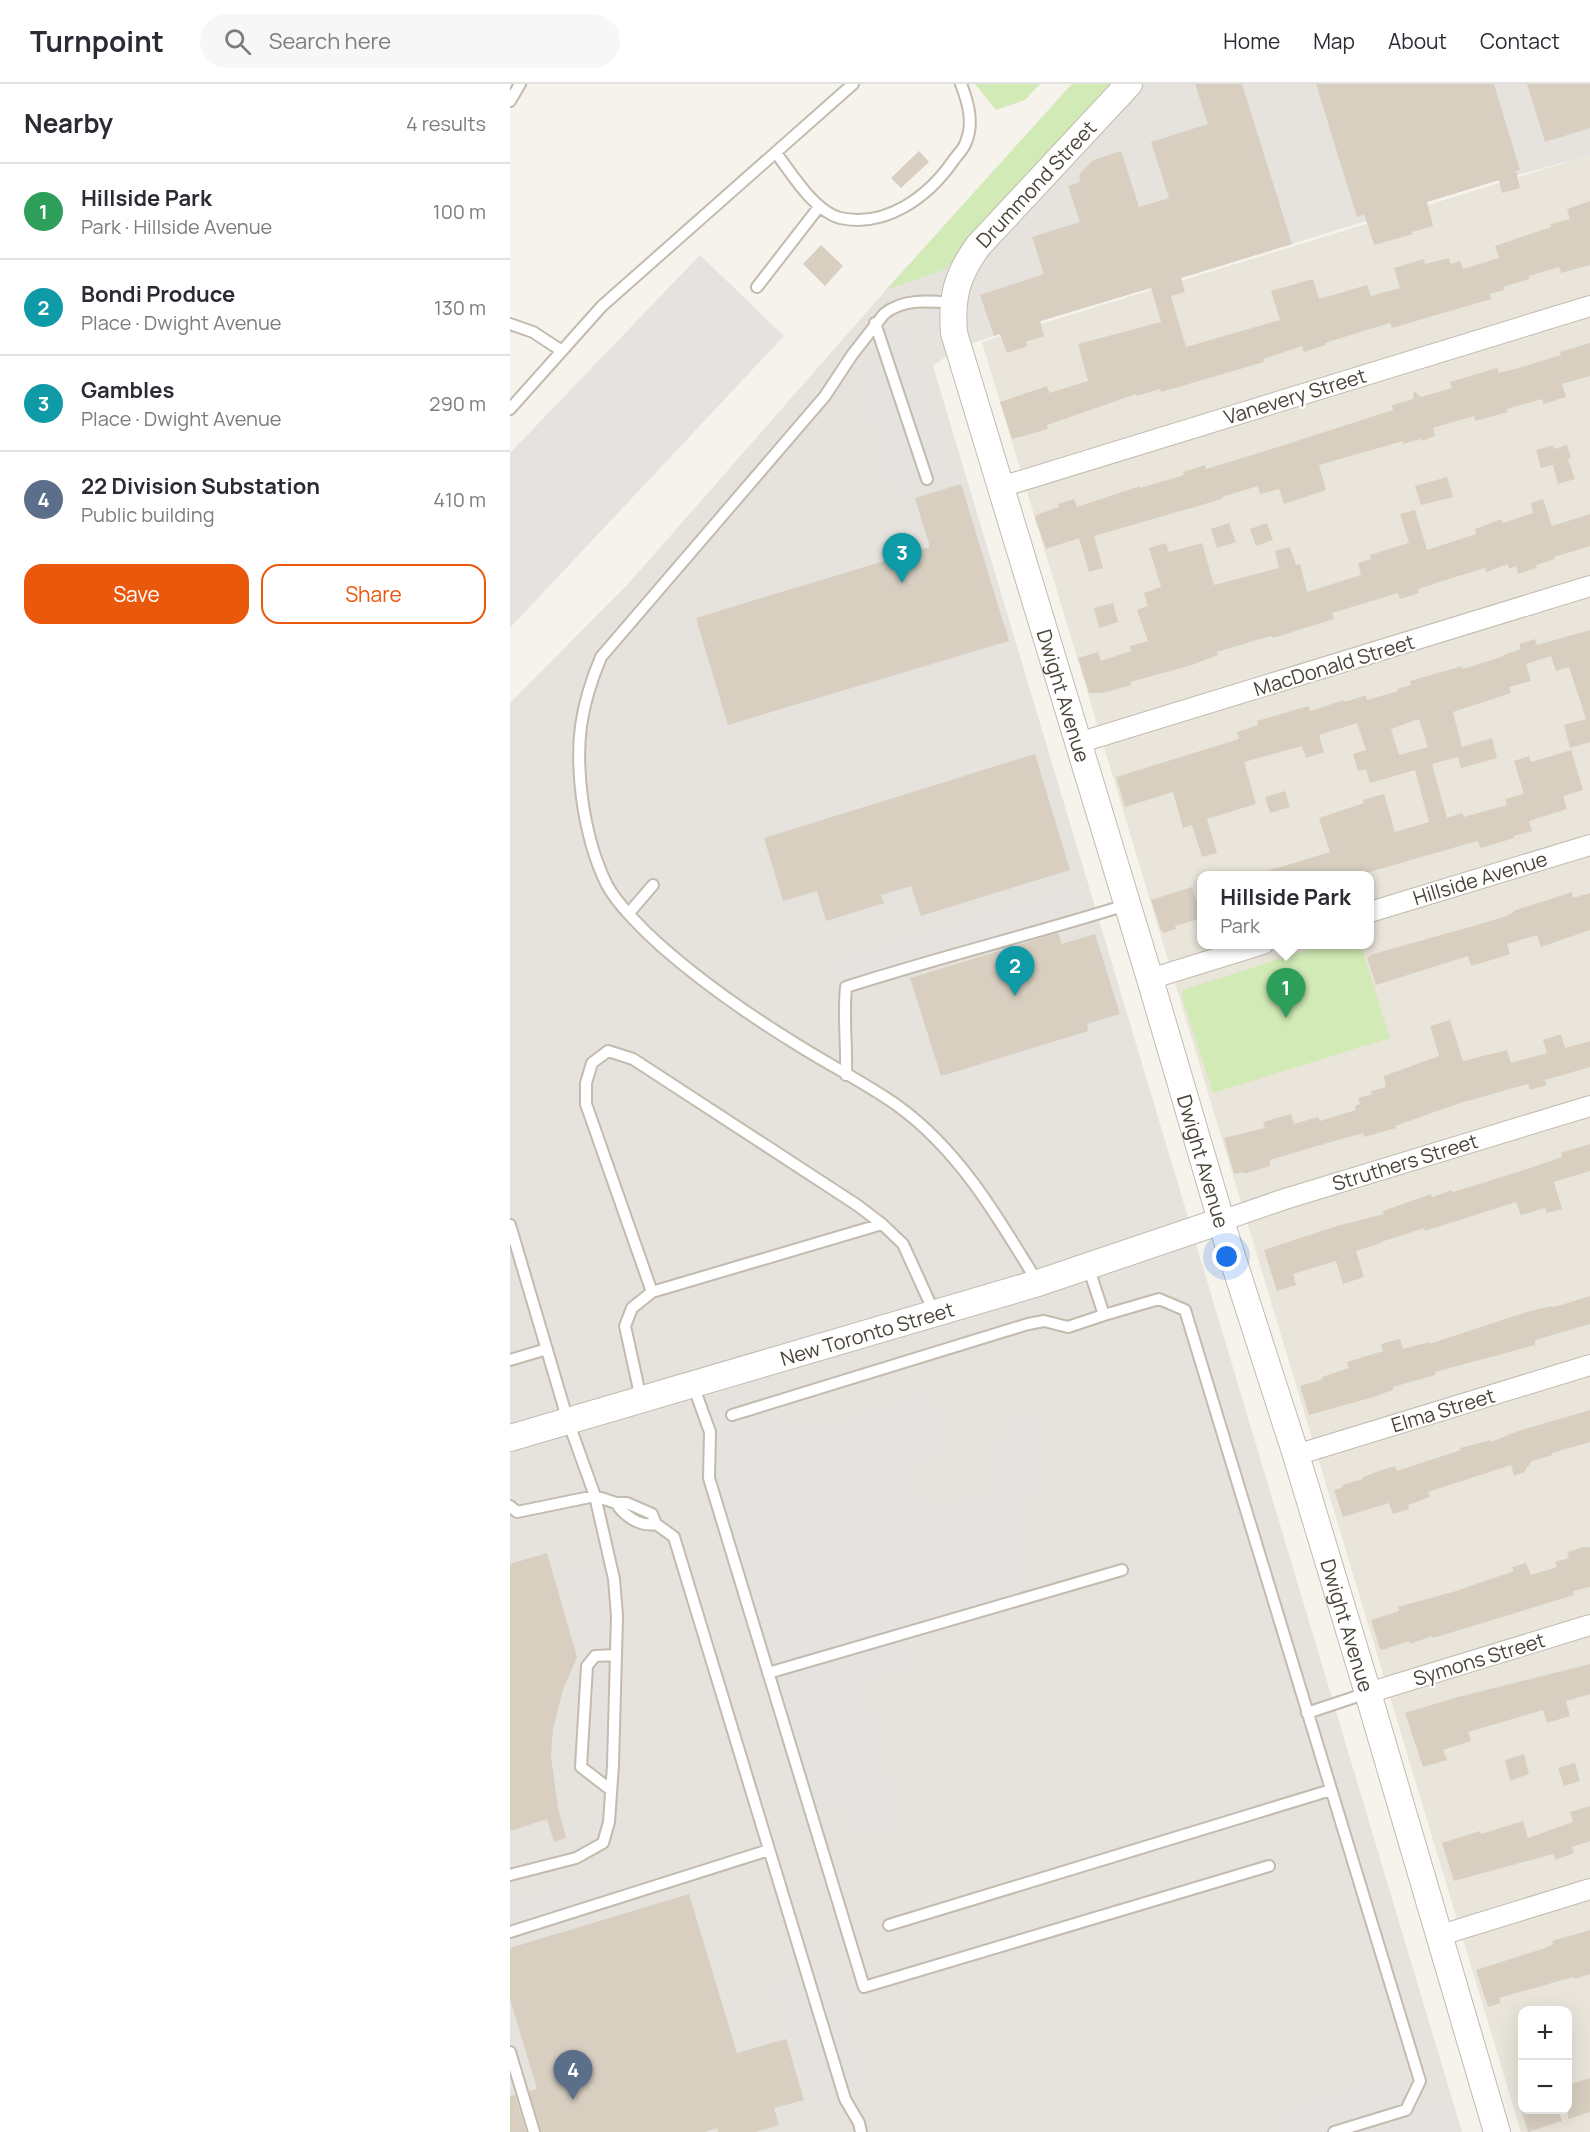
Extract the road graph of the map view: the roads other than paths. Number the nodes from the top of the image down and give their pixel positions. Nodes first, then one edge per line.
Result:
1 (520, 84) edge
2 (853, 84) edge
3 (960, 84) edge
4 (1129, 84) edge
5 (510, 101) edge
6 (776, 153) junction
7 (819, 207) junction
8 (757, 287) dead end
9 (955, 297) junction
10 (1590, 306) edge
11 (875, 323) junction
12 (510, 324) edge
13 (562, 351) junction
14 (510, 409) edge
15 (927, 479) dead end
16 (1001, 487) junction
17 (1590, 586) edge
18 (1078, 743) junction
19 (1590, 845) edge
20 (653, 885) dead end
21 (1127, 904) junction
22 (1374, 911) edge
23 (629, 913) junction
24 (1250, 949) edge
25 (1150, 979) junction
26 (846, 1075) junction
27 (1590, 1106) edge
28 (1221, 1221) junction
29 (882, 1224) junction
30 (510, 1225) edge
31 (1088, 1266) junction
32 (1038, 1283) junction
33 (651, 1292) junction
34 (935, 1314) junction
35 (1104, 1315) junction
36 (547, 1349) junction
37 (510, 1360) edge
38 (1590, 1365) edge
39 (693, 1384) junction
40 (642, 1400) junction
41 (732, 1414) dead end
42 (568, 1421) junction
43 (510, 1438) edge
44 (1296, 1455) junction
45 (596, 1496) junction
46 (510, 1506) edge
47 (1122, 1570) dead end
48 (1590, 1625) edge
49 (616, 1655) junction
50 (768, 1673) junction
51 (1368, 1693) junction
52 (1308, 1713) junction
53 (611, 1790) junction
54 (1331, 1790) junction
55 (769, 1850) junction
56 (1269, 1866) dead end
57 (510, 1875) edge
58 (1590, 1889) edge
59 (889, 1924) dead end
60 (510, 1932) edge
61 (1441, 1935) junction
62 (510, 2052) edge
63 (534, 2132) edge
64 (861, 2132) edge
65 (1334, 2132) edge
66 (1497, 2132) edge

1 - 5 lane
2 - 6 lane
3 - 7 lane
4 - 9 street, Drummond Street
6 - 7 lane
6 - 13 lane
7 - 8 lane
9 - 11 lane
9 - 16 street, Dwight Avenue
10 - 16 street, Vanevery Street
11 - 15 lane
11 - 23 lane
12 - 13 lane
13 - 14 lane
16 - 18 street, Dwight Avenue
17 - 18 street, MacDonald Street
18 - 21 street, Dwight Avenue
19 - 22 street, Hillside Avenue
20 - 23 lane
21 - 25 street, Dwight Avenue
21 - 26 lane
23 - 26 lane
24 - 25 street
25 - 28 street, Dwight Avenue
26 - 32 lane
27 - 28 street, Struthers Street
28 - 31 street, New Toronto Street
28 - 44 street, Dwight Avenue
29 - 33 lane
29 - 33 lane
29 - 34 lane
30 - 36 lane
31 - 32 street, New Toronto Street
31 - 35 lane
32 - 34 street, New Toronto Street
33 - 40 lane
34 - 39 street, New Toronto Street
35 - 41 lane
35 - 52 lane
36 - 37 lane
36 - 42 lane
38 - 44 street, Elma Street
39 - 40 street, New Toronto Street
39 - 50 lane
40 - 42 street, New Toronto Street
42 - 43 street, New Toronto Street
42 - 45 lane
44 - 51 street, Dwight Avenue
45 - 46 lane
45 - 49 lane
45 - 55 lane
47 - 50 lane
48 - 51 street, Symons Street
49 - 53 lane
49 - 53 lane
50 - 56 lane
51 - 52 lane
51 - 61 street, Dwight Avenue
52 - 54 lane
53 - 57 lane
54 - 59 lane
54 - 65 lane
55 - 60 lane
55 - 64 lane
58 - 61 street
61 - 66 street, Dwight Avenue
62 - 63 lane

